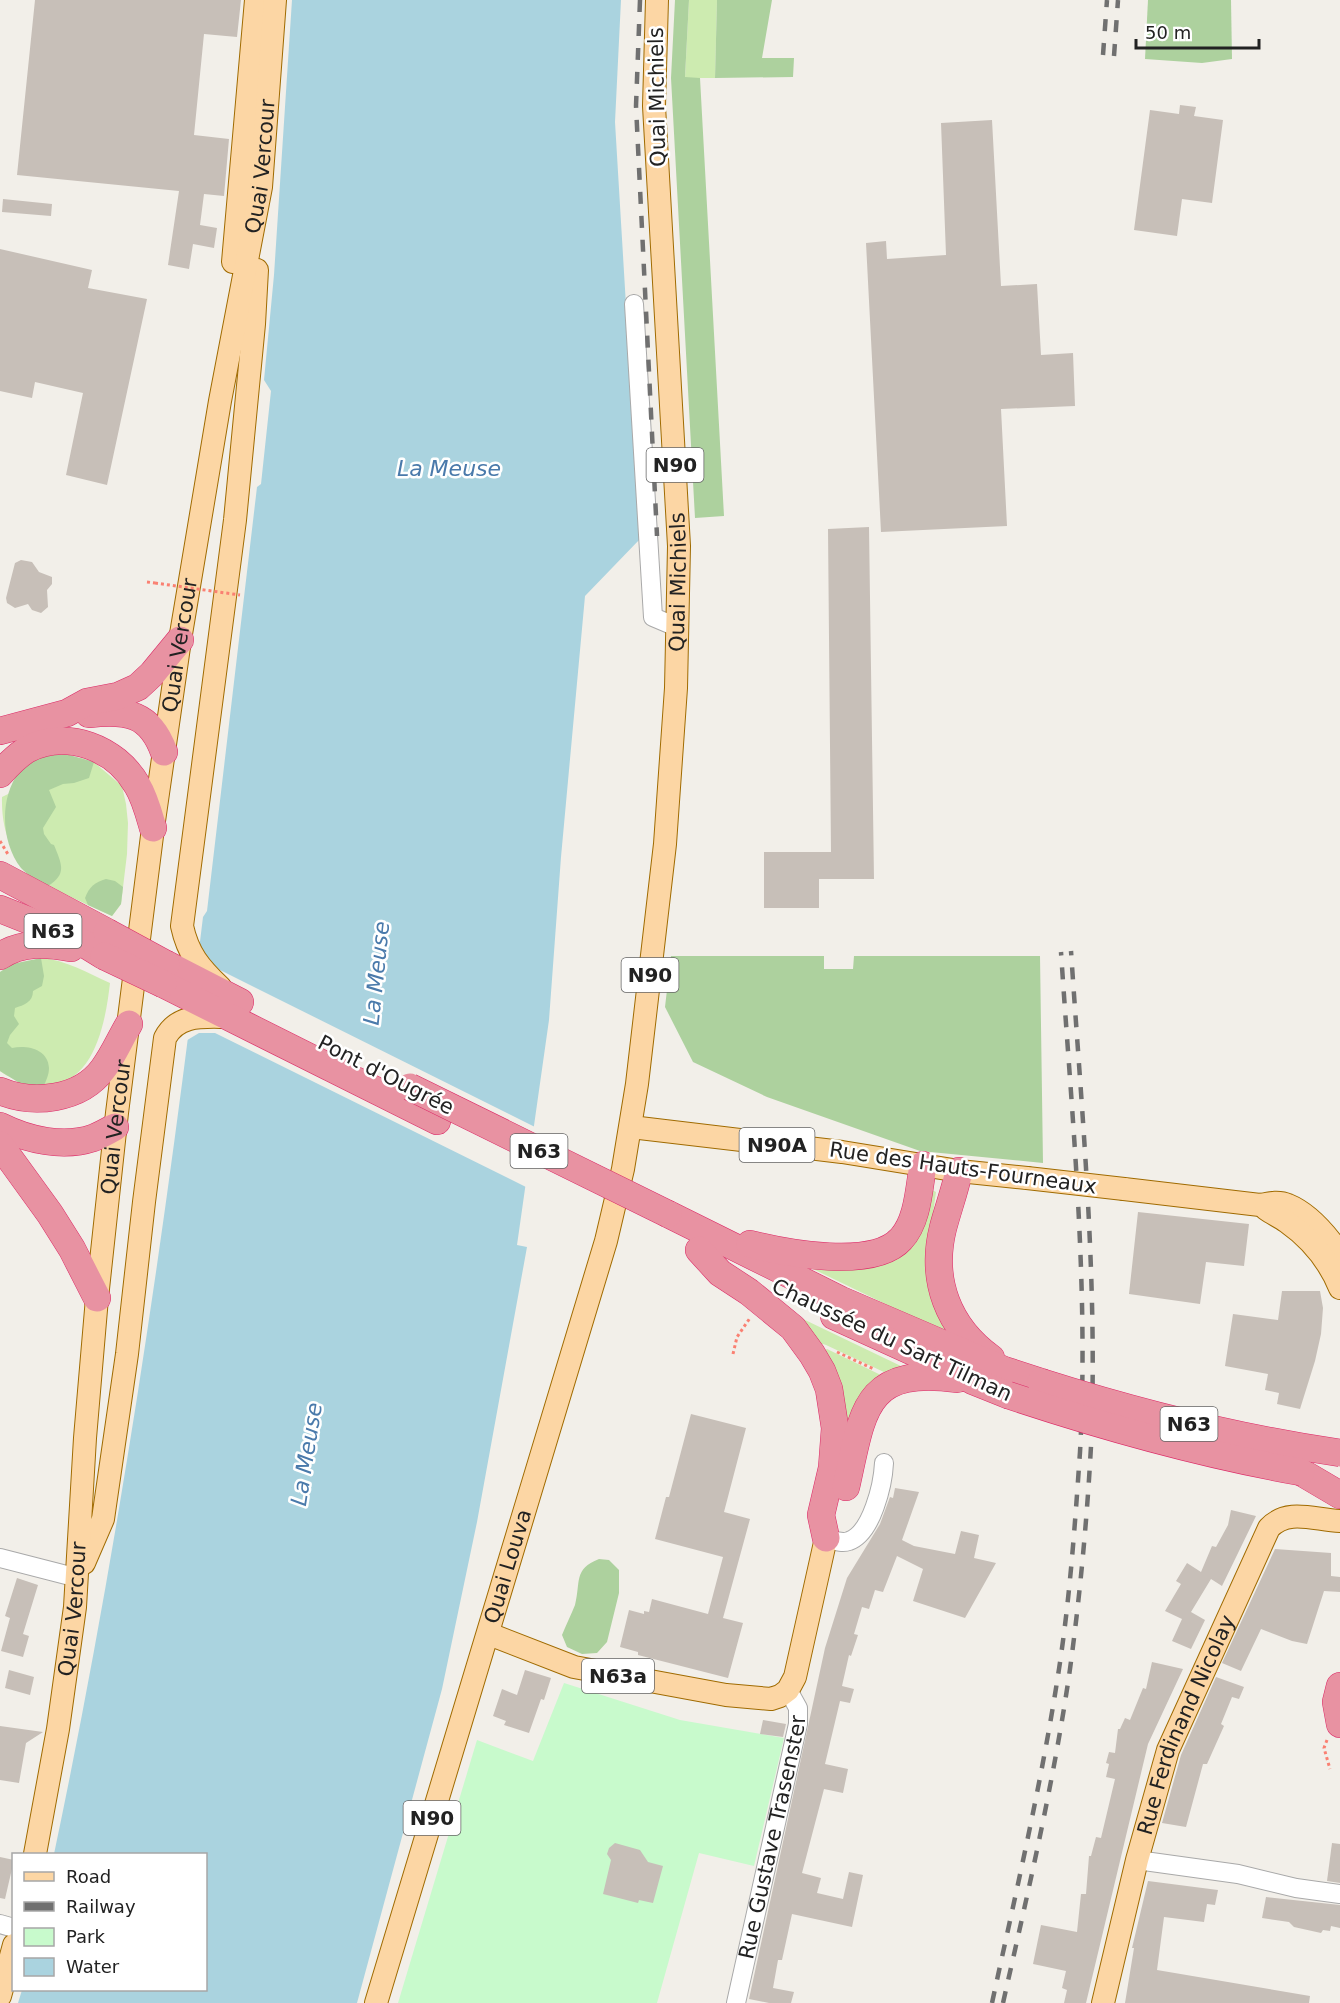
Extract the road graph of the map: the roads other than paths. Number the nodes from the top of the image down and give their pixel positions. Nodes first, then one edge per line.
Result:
1 (256, 0) edge
2 (275, 0) edge
3 (657, 0) edge
4 (261, 187) junction
5 (634, 304) dead end
6 (220, 401) junction
7 (679, 628) junction
8 (180, 639) junction
9 (67, 713) junction
10 (0, 731) edge
11 (164, 752) junction
12 (0, 774) edge
13 (153, 828) junction
14 (0, 857) edge
15 (0, 875) edge
16 (12, 885) edge
17 (0, 909) edge
18 (79, 918) junction
19 (105, 944) junction
20 (0, 956) edge
21 (230, 1007) junction
22 (129, 1024) junction
23 (0, 1091) edge
24 (0, 1126) edge
25 (115, 1127) junction
26 (630, 1127) junction
27 (0, 1145) edge
28 (923, 1165) junction
29 (959, 1170) junction
30 (1260, 1205) junction
31 (666, 1222) joint
32 (700, 1241) junction
33 (1340, 1254) edge
34 (1340, 1288) edge
35 (97, 1298) junction
36 (973, 1381) junction
37 (1010, 1384) junction
38 (1340, 1453) edge
39 (884, 1463) dead end
40 (1301, 1472) junction
41 (1340, 1475) edge
42 (1340, 1496) edge
43 (1340, 1521) edge
44 (826, 1538) junction
45 (0, 1558) edge
46 (78, 1578) junction
47 (489, 1634) junction
48 (1340, 1686) edge
49 (789, 1690) junction
50 (1335, 1729) edge
51 (35, 1853) edge
52 (1137, 1860) junction
53 (1340, 1894) edge
54 (12, 1952) edge
55 (0, 1996) edge
56 (376, 2003) edge
57 (736, 2003) edge
58 (1103, 2003) edge

1 - 6 main road, Quai Vercour
2 - 4 main road, Quai Vercour
3 - 7 main road, Quai Michiels / N90
4 - 6 main road, Quai Vercour
4 - 21 main road
5 - 7 street
6 - 8 main road, Quai Vercour
7 - 26 main road, Quai Michiels / N90
8 - 9 highway
8 - 11 main road, Quai Vercour
9 - 10 highway
9 - 11 highway
11 - 13 main road, Quai Vercour
12 - 13 highway
13 - 22 main road, Quai Vercour
14 - 18 highway
15 - 16 highway, N63
16 - 18 highway, N63
17 - 19 highway, N63
18 - 19 highway, N63
19 - 20 highway
19 - 21 highway, Pont d'Ougrée / N63, bridge
21 - 31 highway, Pont d'Ougrée / N63, bridge
21 - 46 main road
22 - 23 highway
22 - 25 main road, Quai Vercour
24 - 25 highway
25 - 35 main road, Quai Vercour
26 - 28 main road, Rue des Hauts-Fourneaux / N90A
26 - 47 main road, Quai Louva / N90
27 - 35 highway
28 - 29 main road, Rue des Hauts-Fourneaux / N90A
28 - 32 highway
29 - 30 main road, Rue des Hauts-Fourneaux, bridge
29 - 37 highway
30 - 33 main road, Rue des Hauts-Fourneaux
30 - 34 main road
31 - 32 highway, Chaussée du Sart Tilman / N63
32 - 36 highway, Chaussée du Sart Tilman / N63
32 - 37 highway, Chaussée du Sart Tilman / N63
32 - 44 highway
35 - 46 main road, Quai Vercour
36 - 37 highway, Chaussée du Sart Tilman / N63
36 - 44 highway
37 - 38 highway, Chaussée du Sart Tilman / N63, bridge
37 - 40 highway, Chaussée du Sart Tilman / N63, bridge
39 - 44 street
40 - 41 highway, Chaussée du Sart Tilman / N63
40 - 42 highway
43 - 52 main road, Rue Ferdinand Nicolay
44 - 49 main road, Rue Gustave Trasenster
45 - 46 street
46 - 51 main road, Quai Vercour
47 - 49 main road, N63a
47 - 56 main road, Quai Louva / N90
48 - 50 highway
49 - 57 street, Rue Gustave Trasenster
52 - 53 street
52 - 58 main road, Rue Ferdinand Nicolay
54 - 55 main road

